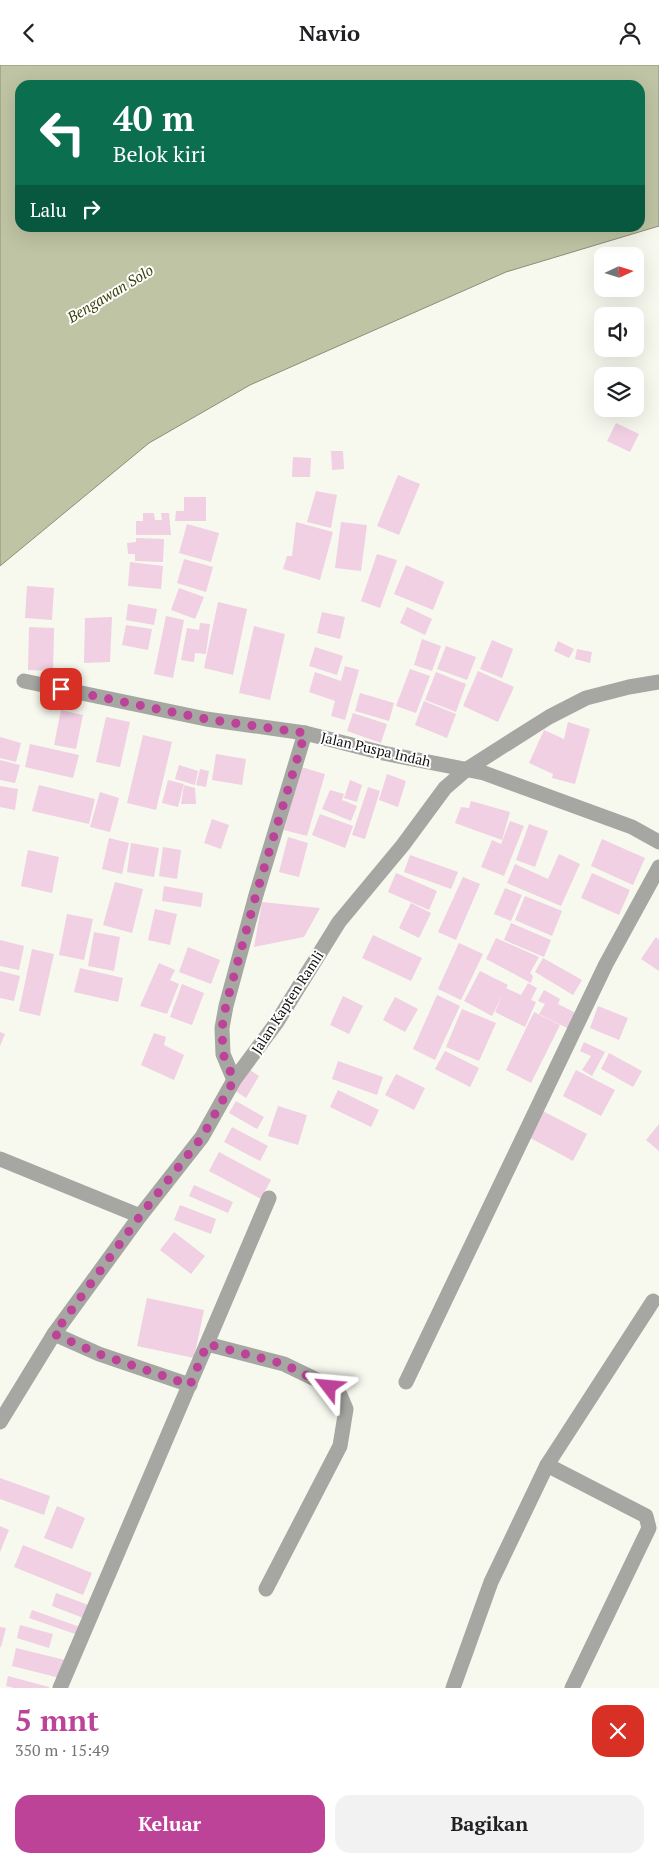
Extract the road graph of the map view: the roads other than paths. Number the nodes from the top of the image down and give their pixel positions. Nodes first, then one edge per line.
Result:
1 (24, 681) dead end
2 (659, 683) edge
3 (305, 733) junction
4 (467, 769) junction
5 (659, 842) edge
6 (659, 867) edge
7 (234, 1080) junction
8 (0, 1159) edge
9 (269, 1198) dead end
10 (140, 1216) junction
11 (652, 1301) dead end
12 (54, 1334) junction
13 (207, 1344) junction
14 (406, 1382) dead end
15 (190, 1385) junction
16 (0, 1422) edge
17 (547, 1465) junction
18 (266, 1589) dead end
19 (60, 1688) edge
20 (453, 1688) edge
21 (572, 1688) edge

1 - 3 street, Jalan Puspa Indah
2 - 4 street, Jalan Kapten Ramli
3 - 4 street, Jalan Puspa Indah
3 - 7 street
4 - 5 street, Jalan Puspa Indah
4 - 7 street, Jalan Kapten Ramli
6 - 14 street
7 - 10 street, Jalan Kapten Ramli
8 - 10 street
9 - 13 street
10 - 12 street, Jalan Kapten Ramli
11 - 17 street
12 - 15 street
12 - 16 street, Jalan Kapten Ramli
13 - 15 street
13 - 18 street
15 - 19 street
17 - 20 street
17 - 21 street

